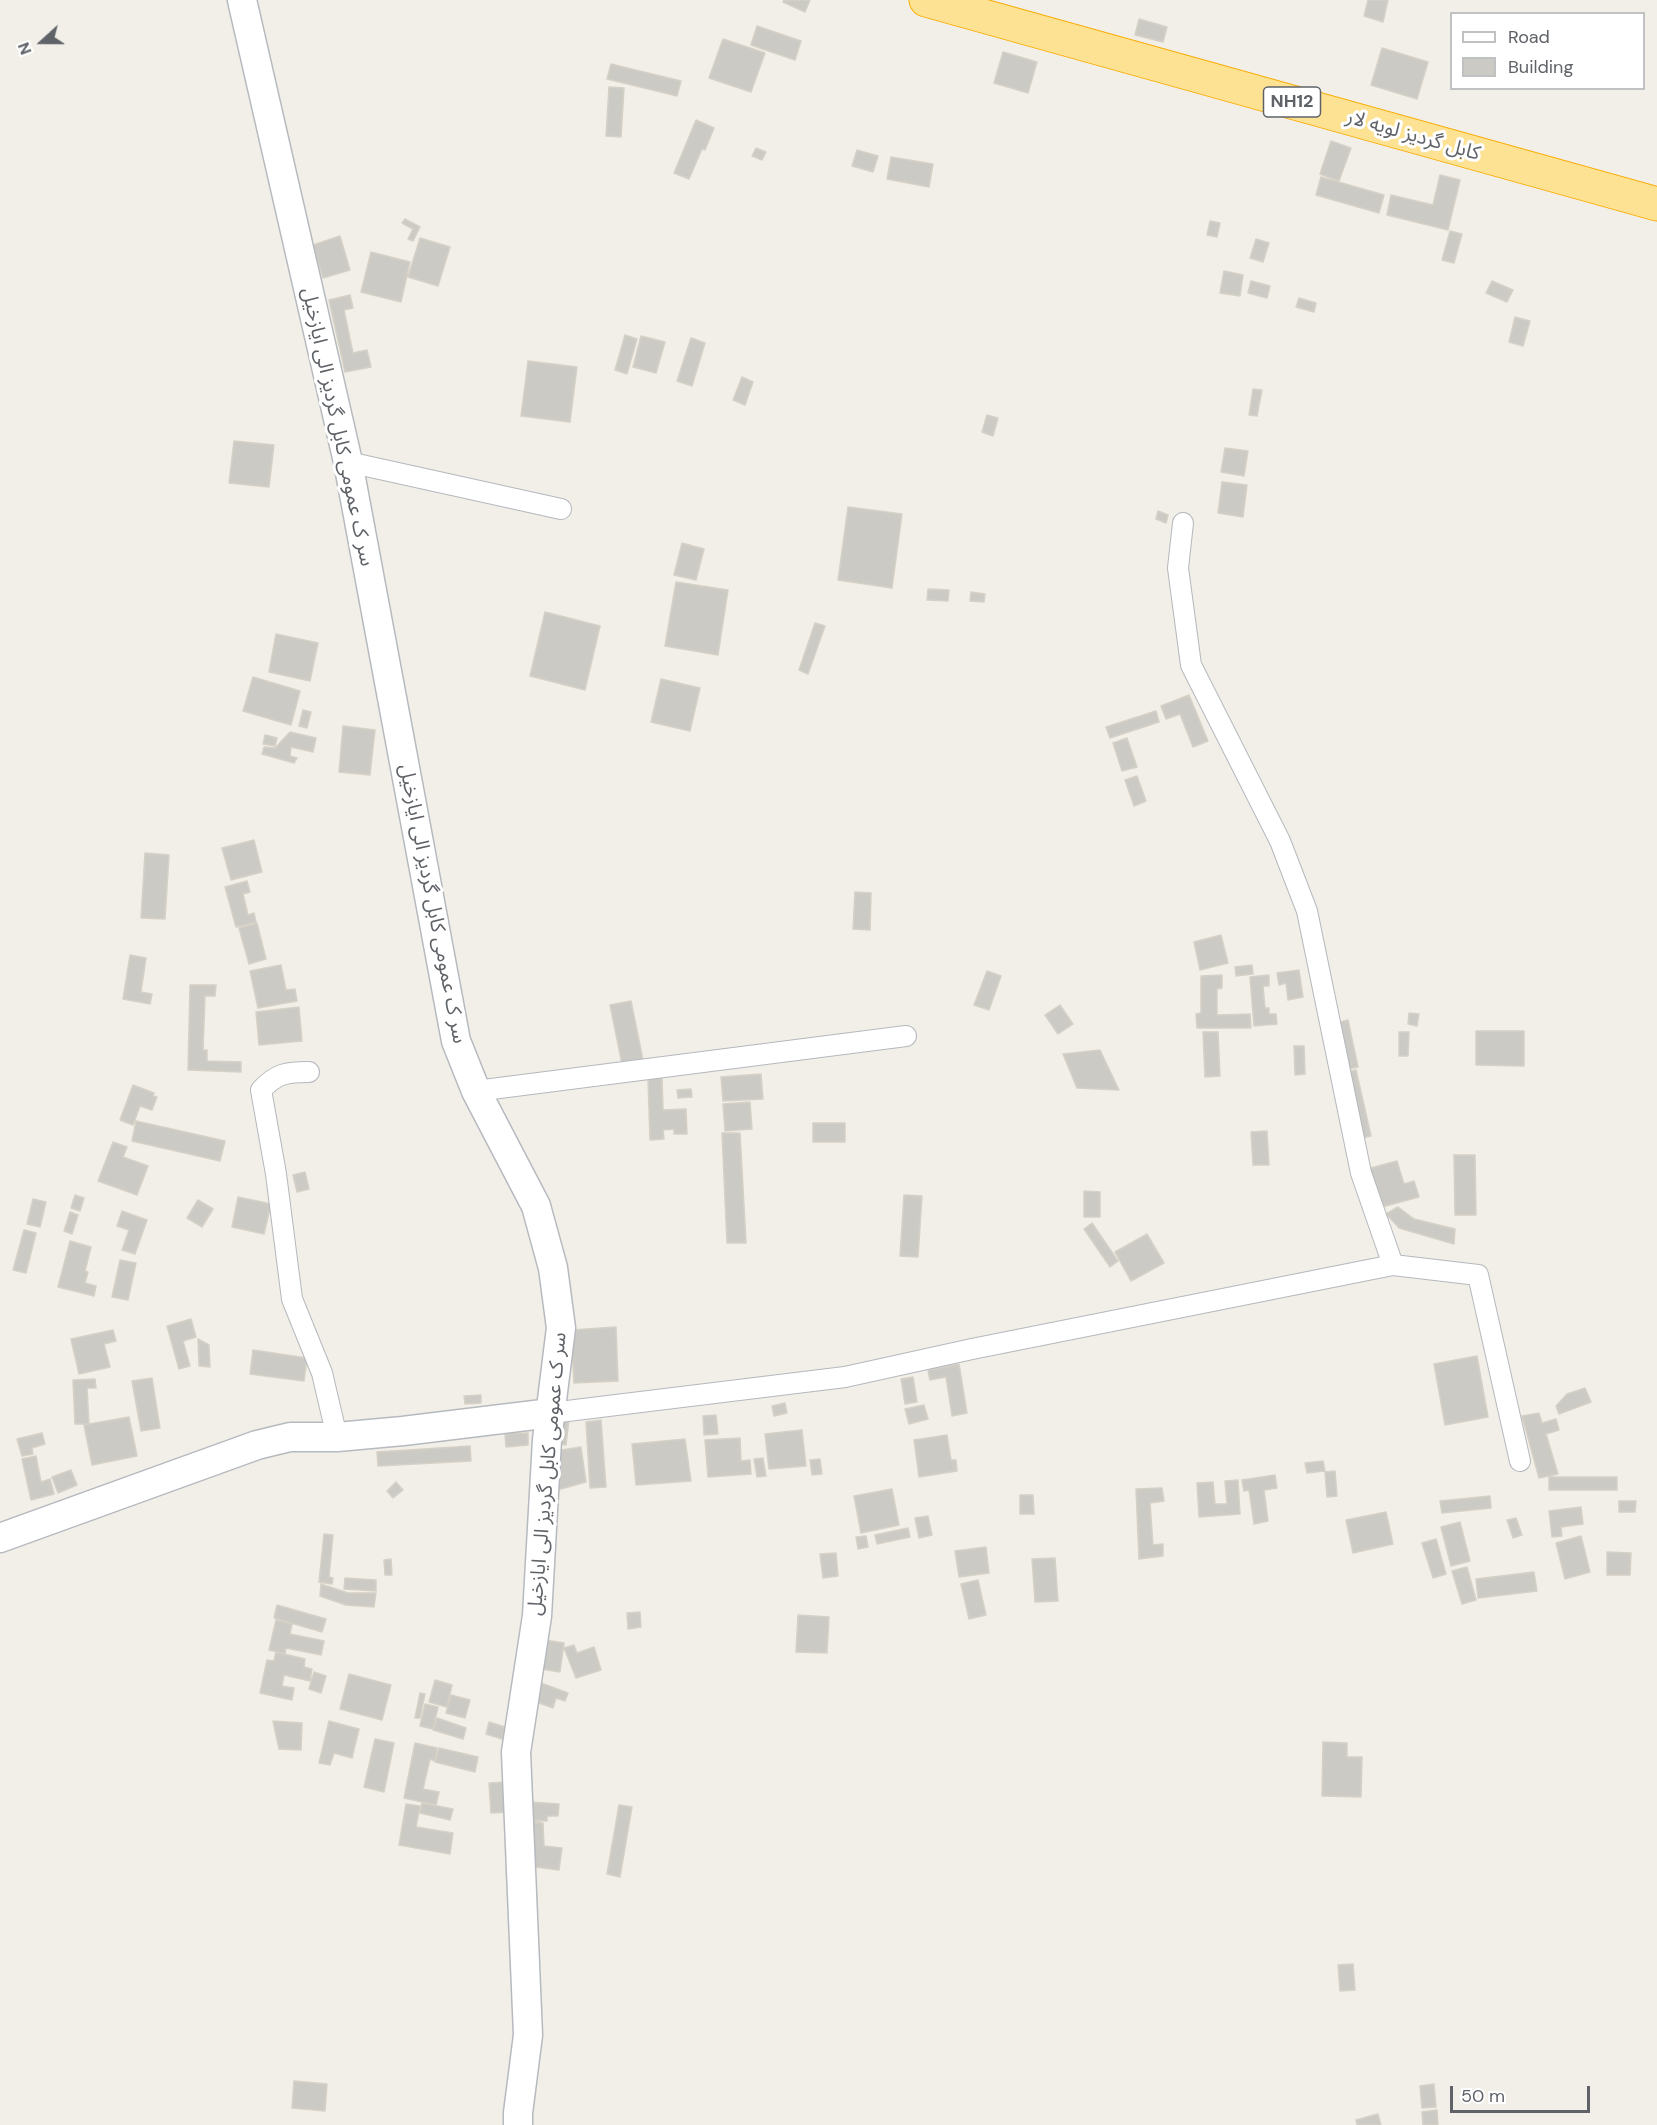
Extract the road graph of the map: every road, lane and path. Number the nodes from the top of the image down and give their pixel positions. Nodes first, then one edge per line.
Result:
1 (242, 0) edge
2 (926, 0) edge
3 (1657, 204) edge
4 (348, 462) junction
5 (561, 509) dead end
6 (1183, 523) dead end
7 (906, 1036) dead end
8 (309, 1072) dead end
9 (476, 1091) junction
10 (1393, 1265) junction
11 (551, 1413) junction
12 (337, 1437) junction
13 (1520, 1461) dead end
14 (0, 1538) edge
15 (518, 2125) edge

1 - 4 main road, سر ک عمومی کابل گردیز الی ایازخیل
2 - 3 highway, کابل گردیز لویه لار / NH12
4 - 5 street
4 - 9 main road, سر ک عمومی کابل گردیز الی ایازخیل
6 - 10 street
7 - 9 street
8 - 12 street
9 - 11 main road, سر ک عمومی کابل گردیز الی ایازخیل
10 - 11 street
10 - 13 street
11 - 12 main road
11 - 15 main road, سر ک عمومی کابل گردیز الی ایازخیل
12 - 14 main road

